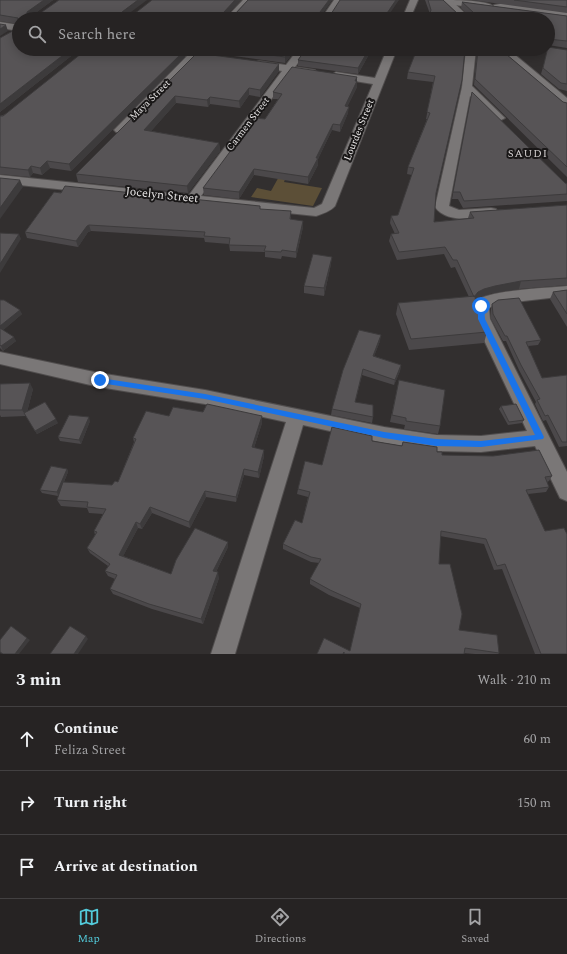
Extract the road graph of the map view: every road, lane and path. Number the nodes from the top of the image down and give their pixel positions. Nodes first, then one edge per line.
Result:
1 (248, 0) edge
2 (338, 0) edge
3 (414, 0) edge
4 (445, 1) edge
5 (460, 2) edge
6 (498, 7) junction
7 (236, 12) edge
8 (330, 12) edge
9 (409, 12) edge
10 (457, 12) edge
11 (529, 12) edge
12 (547, 12) edge
13 (555, 13) edge
14 (567, 15) edge
15 (555, 16) edge
16 (567, 18) edge
17 (0, 25) edge
18 (12, 28) edge
19 (12, 34) edge
20 (6, 38) edge
21 (193, 56) edge
22 (214, 56) edge
23 (298, 56) edge
24 (389, 56) edge
25 (469, 56) edge
26 (508, 56) edge
27 (226, 59) edge
28 (250, 63) edge
29 (289, 68) junction
30 (378, 82) junction
31 (467, 87) junction
32 (567, 105) edge
33 (506, 126) edge
34 (110, 140) edge
35 (77, 174) edge
36 (0, 179) edge
37 (66, 185) junction
38 (193, 198) junction
39 (324, 210) joint
40 (504, 211) edge
41 (567, 291) edge
42 (0, 358) edge
43 (297, 416) junction
44 (540, 437) junction
45 (567, 492) edge
46 (223, 654) edge

1 - 7 street
2 - 8 street
3 - 9 street
4 - 5 street
4 - 10 main road
5 - 6 street
6 - 11 street
6 - 12 street
13 - 14 street
15 - 16 street
17 - 18 street
19 - 20 street
21 - 34 street, Maya Street
22 - 27 street
23 - 29 street, Carmen Street
24 - 30 street, Lourdes Street
25 - 31 street
26 - 32 main road
28 - 29 street
29 - 30 street
29 - 38 street, Carmen Street
30 - 39 street, Lourdes Street
31 - 33 street
31 - 40 street
35 - 37 street
36 - 37 street, Jocelyn Street
37 - 38 street, Jocelyn Street
38 - 39 street, Jocelyn Street
41 - 44 street
42 - 43 street
43 - 44 street
43 - 46 street
44 - 45 street

